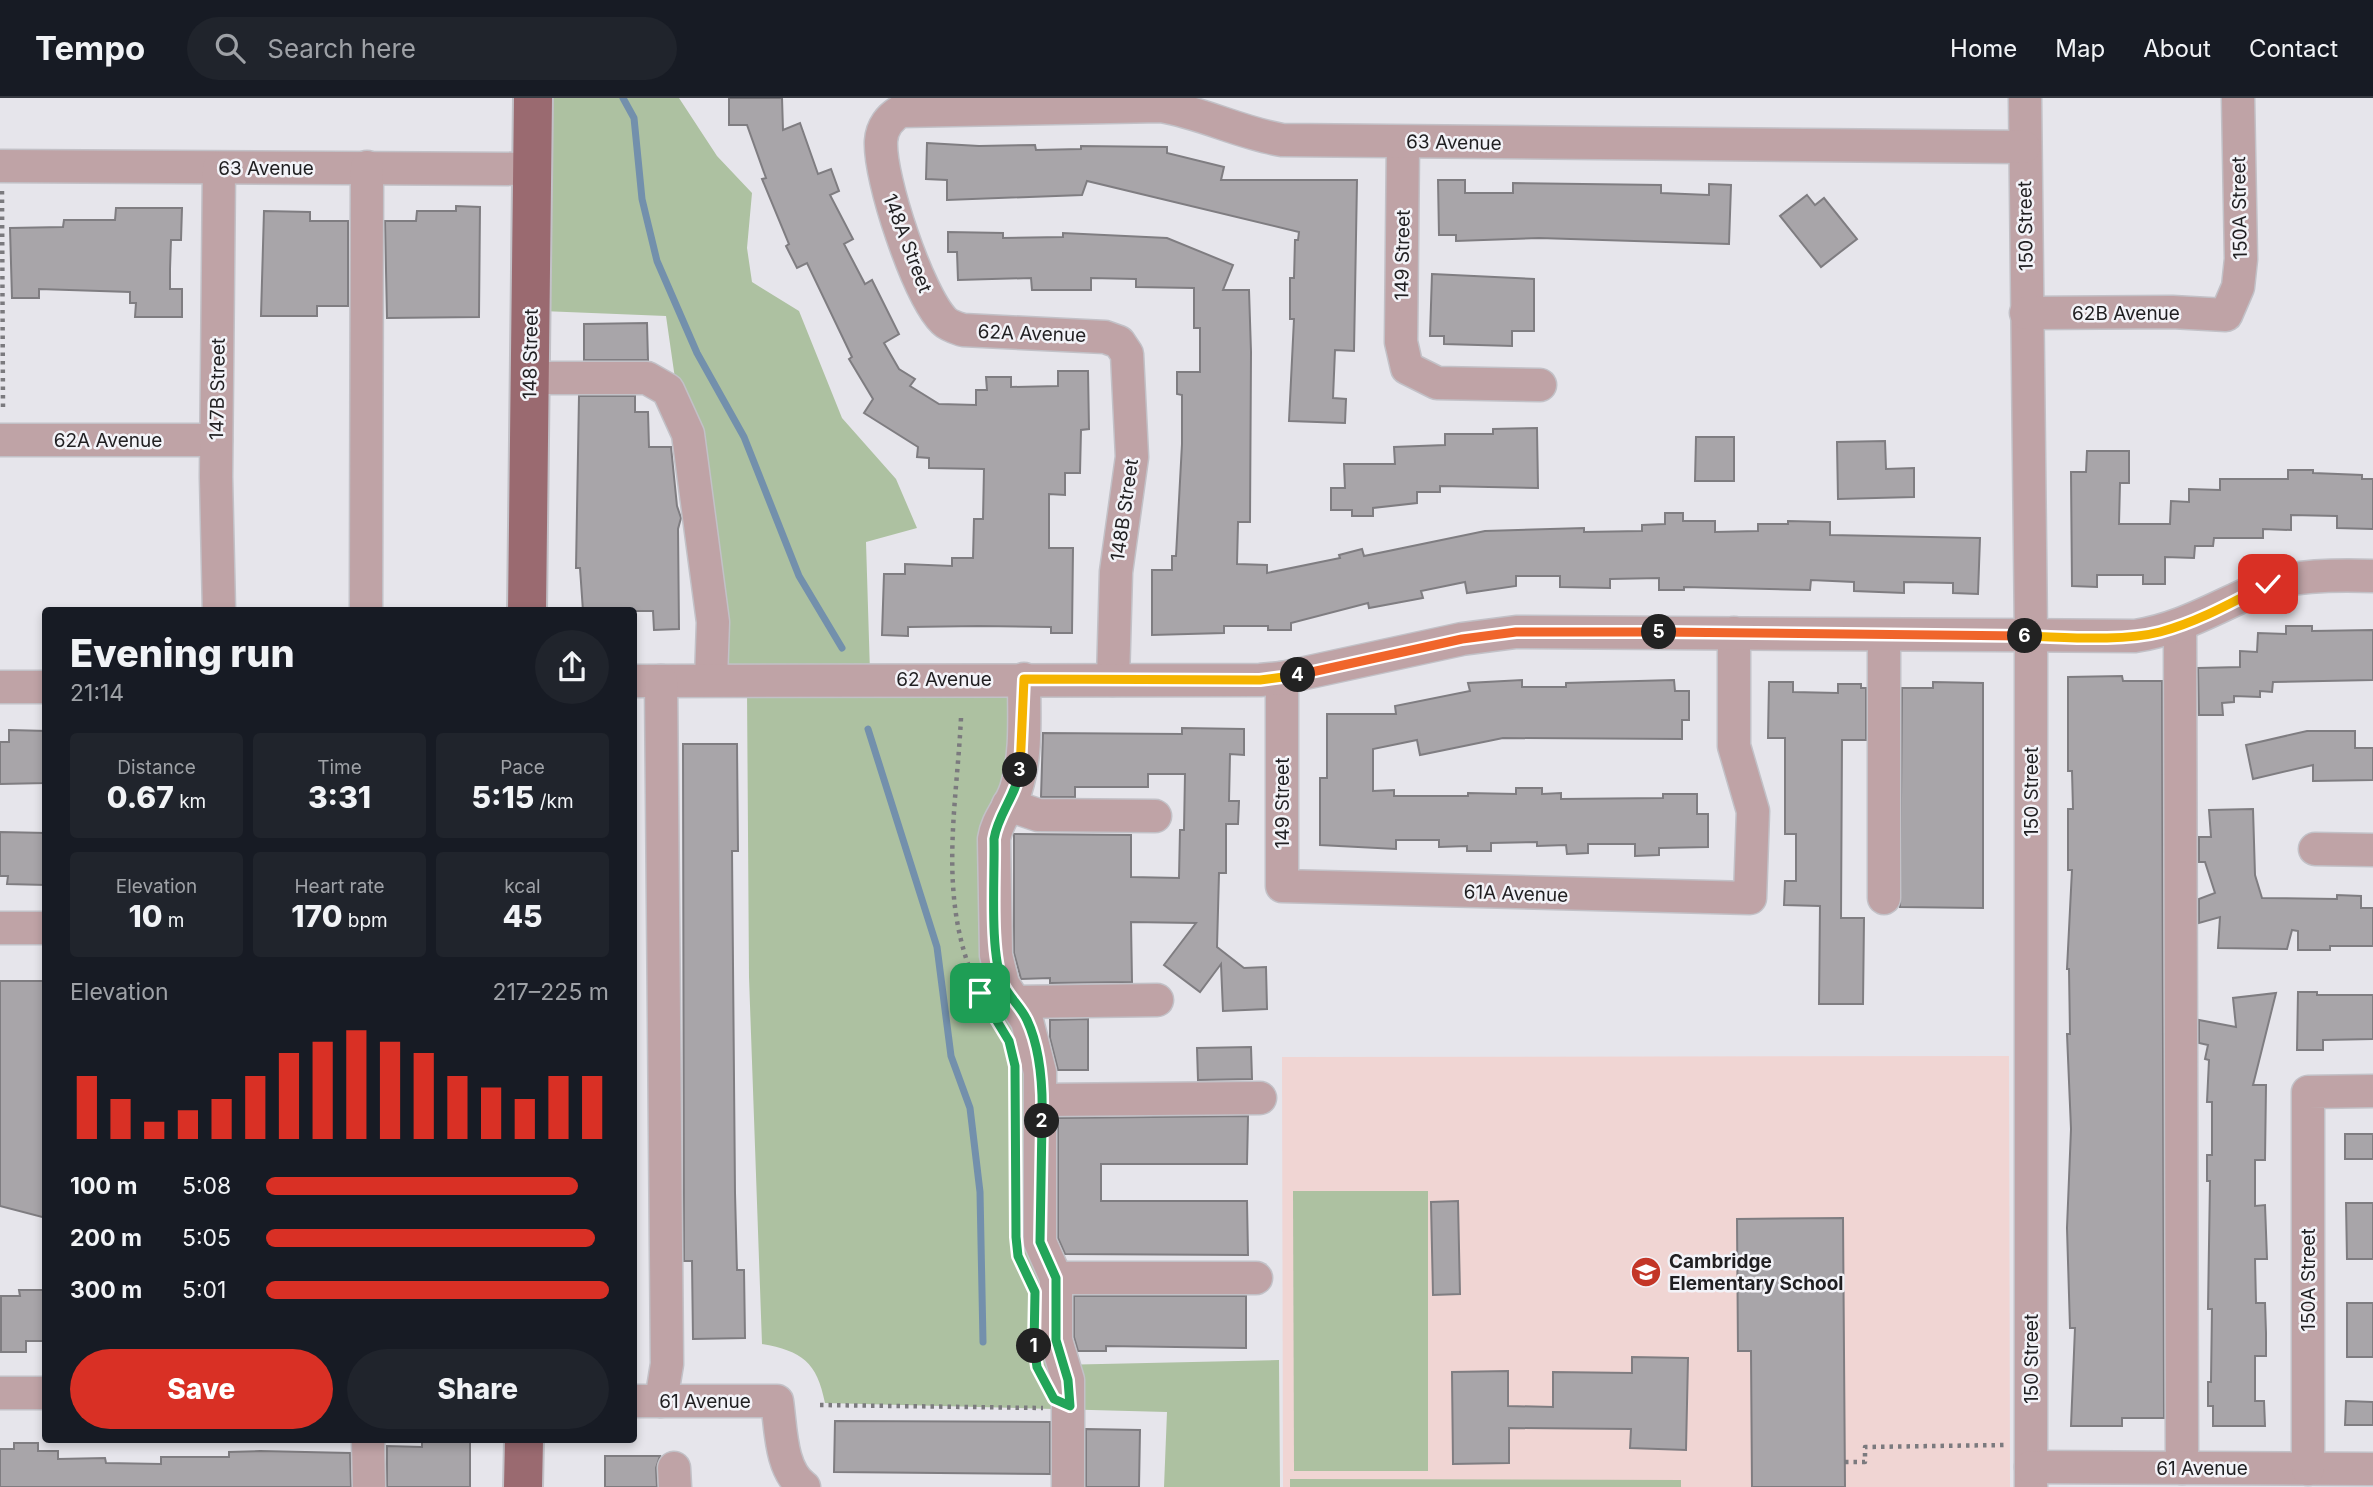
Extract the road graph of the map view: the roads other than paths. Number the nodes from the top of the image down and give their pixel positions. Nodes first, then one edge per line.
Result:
1 (533, 98) edge
2 (2025, 98) edge
3 (2238, 98) edge
4 (891, 117) joint
5 (1403, 142) junction
6 (2024, 147) junction
7 (367, 167) junction
8 (219, 168) junction
9 (532, 169) junction
10 (1, 178) edge
11 (2026, 313) junction
12 (2226, 315) joint
13 (946, 323) joint
14 (1119, 342) joint
15 (530, 378) junction
16 (1540, 385) dead end
17 (0, 440) edge
18 (216, 440) junction
19 (2373, 576) edge
20 (219, 607) edge
21 (366, 607) edge
22 (527, 607) edge
23 (2180, 625) junction
24 (1734, 633) junction
25 (1884, 635) junction
26 (2031, 636) junction
27 (1282, 678) junction
28 (1024, 679) junction
29 (711, 680) junction
30 (1113, 680) junction
31 (647, 681) edge
32 (0, 687) edge
33 (42, 687) edge
34 (1008, 805) junction
35 (1156, 816) dead end
36 (2315, 849) dead end
37 (2373, 850) edge
38 (1282, 886) joint
39 (1884, 898) dead end
40 (0, 928) edge
41 (42, 928) edge
42 (1157, 1000) dead end
43 (1016, 1002) junction
44 (2373, 1091) edge
45 (1260, 1098) dead end
46 (1042, 1100) junction
47 (1056, 1278) junction
48 (1256, 1278) dead end
49 (0, 1393) edge
50 (42, 1393) edge
51 (647, 1401) edge
52 (368, 1443) edge
53 (524, 1443) edge
54 (2182, 1468) junction
55 (2308, 1469) junction
56 (2373, 1469) edge
57 (2031, 1477) edge
58 (369, 1487) edge
59 (523, 1487) edge
60 (804, 1487) edge
61 (1068, 1487) edge

1 - 9 main road, 148 Street
2 - 6 street, 150 Street
3 - 12 street, 150A Street
4 - 5 street, 63 Avenue
4 - 13 street, 148A Street
5 - 6 street, 63 Avenue
5 - 16 street, 149 Street
6 - 11 street, 150 Street
7 - 8 street, 63 Avenue
7 - 9 street, 63 Avenue
7 - 21 street
8 - 10 street, 63 Avenue
8 - 18 street, 147B Street
9 - 15 main road, 148 Street
11 - 12 street, 62B Avenue
11 - 26 street, 150 Street
13 - 14 street, 62A Avenue
14 - 30 street, 148B Street
15 - 22 main road, 148 Street
15 - 29 street
17 - 18 street, 62A Avenue
18 - 20 street, 147B Street
19 - 23 street, 62 Avenue
23 - 26 street, 62 Avenue
23 - 54 street
24 - 25 street, 62 Avenue
24 - 27 street, 62 Avenue
24 - 38 street, 61A Avenue
25 - 26 street, 62 Avenue
25 - 39 street
26 - 57 street, 150 Street
27 - 30 street, 62 Avenue
27 - 38 street, 149 Street
28 - 29 street, 62 Avenue
28 - 30 street, 62 Avenue
28 - 34 street
29 - 31 street, 62 Avenue
31 - 51 street
32 - 33 street
34 - 35 street
34 - 43 street
36 - 37 street
40 - 41 street
42 - 43 street
43 - 46 street
44 - 55 street, 150A Street
45 - 46 street
46 - 47 street
47 - 48 street
47 - 61 street
49 - 50 street
51 - 60 street, 61 Avenue
52 - 58 street
53 - 59 main road
54 - 55 street, 61 Avenue
54 - 57 street, 61 Avenue
55 - 56 street, 61 Avenue

